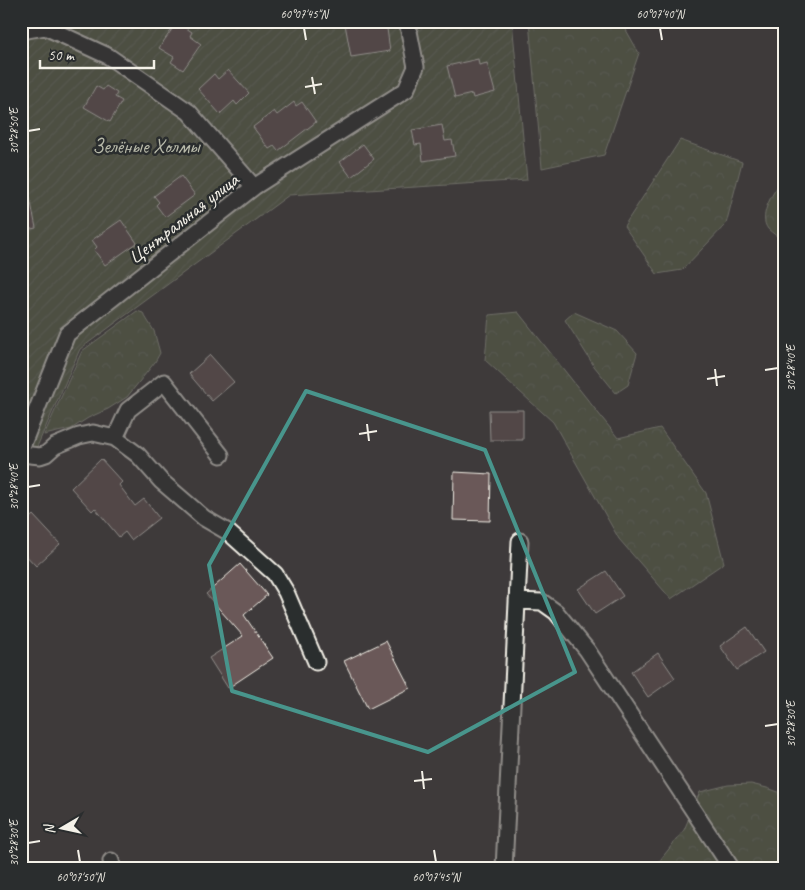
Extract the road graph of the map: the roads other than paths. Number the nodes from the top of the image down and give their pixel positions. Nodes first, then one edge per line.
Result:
1 (407, 21) edge
2 (21, 31) edge
3 (254, 187) junction
4 (115, 438) junction
5 (22, 449) edge
6 (221, 455) dead end
7 (520, 541) dead end
8 (517, 601) junction
9 (316, 662) dead end
10 (504, 869) edge
11 (732, 869) edge

1 - 3 street, Центральная улица
2 - 3 street
3 - 5 street, Центральная улица
4 - 5 street
4 - 6 street
4 - 9 street
7 - 8 street
8 - 10 street
8 - 11 street

